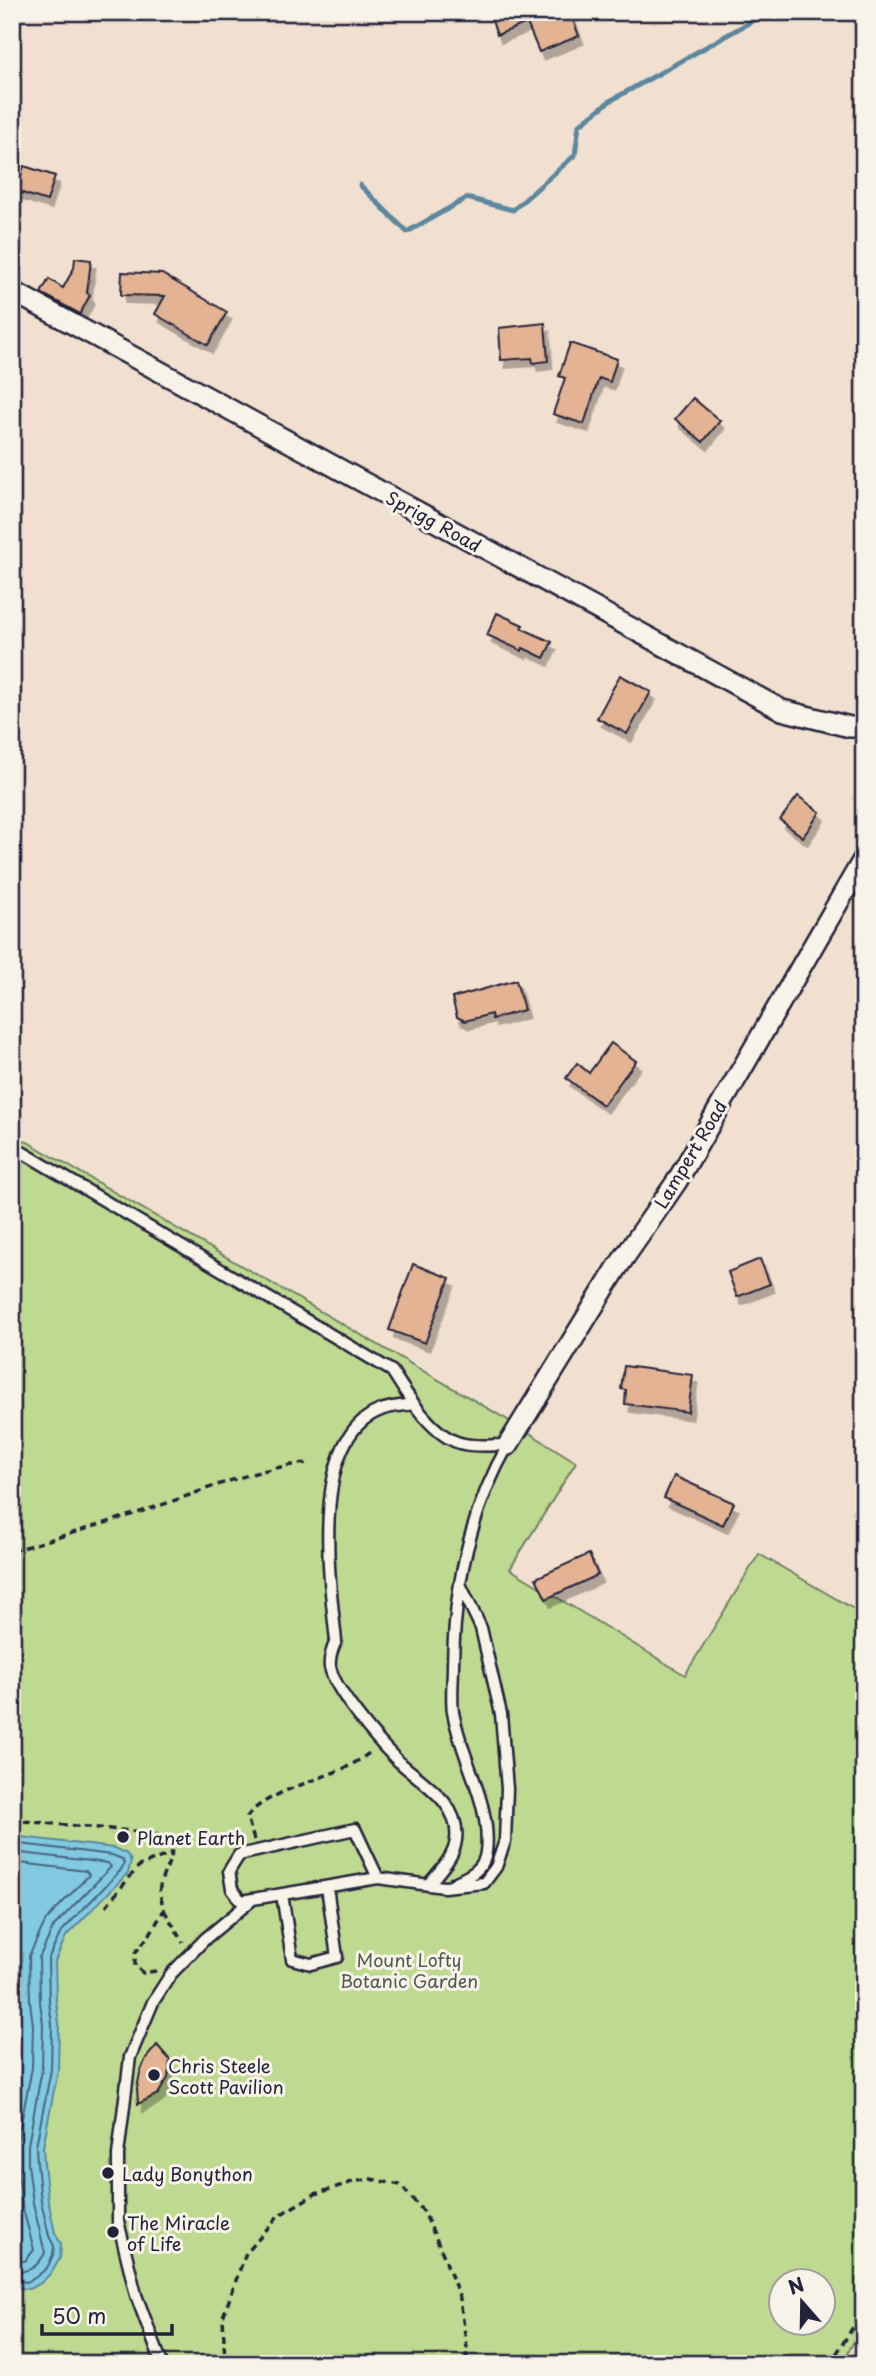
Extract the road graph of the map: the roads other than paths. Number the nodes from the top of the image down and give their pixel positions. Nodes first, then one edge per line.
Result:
1 (12, 291) edge
2 (864, 727) edge
3 (864, 858) edge
4 (12, 1146) edge
5 (413, 1404) junction
6 (508, 1445) junction
7 (460, 1584) junction
8 (378, 1878) junction
9 (428, 1885) junction
10 (327, 1886) junction
11 (444, 1887) junction
12 (282, 1894) junction
13 (254, 1899) junction
14 (162, 2364) edge

1 - 2 street, Sprigg Road
3 - 6 street, Lampert Road
4 - 5 lane
5 - 6 lane
5 - 9 lane
6 - 7 lane
7 - 11 lane
7 - 11 lane
8 - 9 lane
8 - 10 lane
8 - 13 lane
9 - 11 lane
10 - 12 lane
10 - 12 lane
12 - 13 lane
13 - 14 lane

